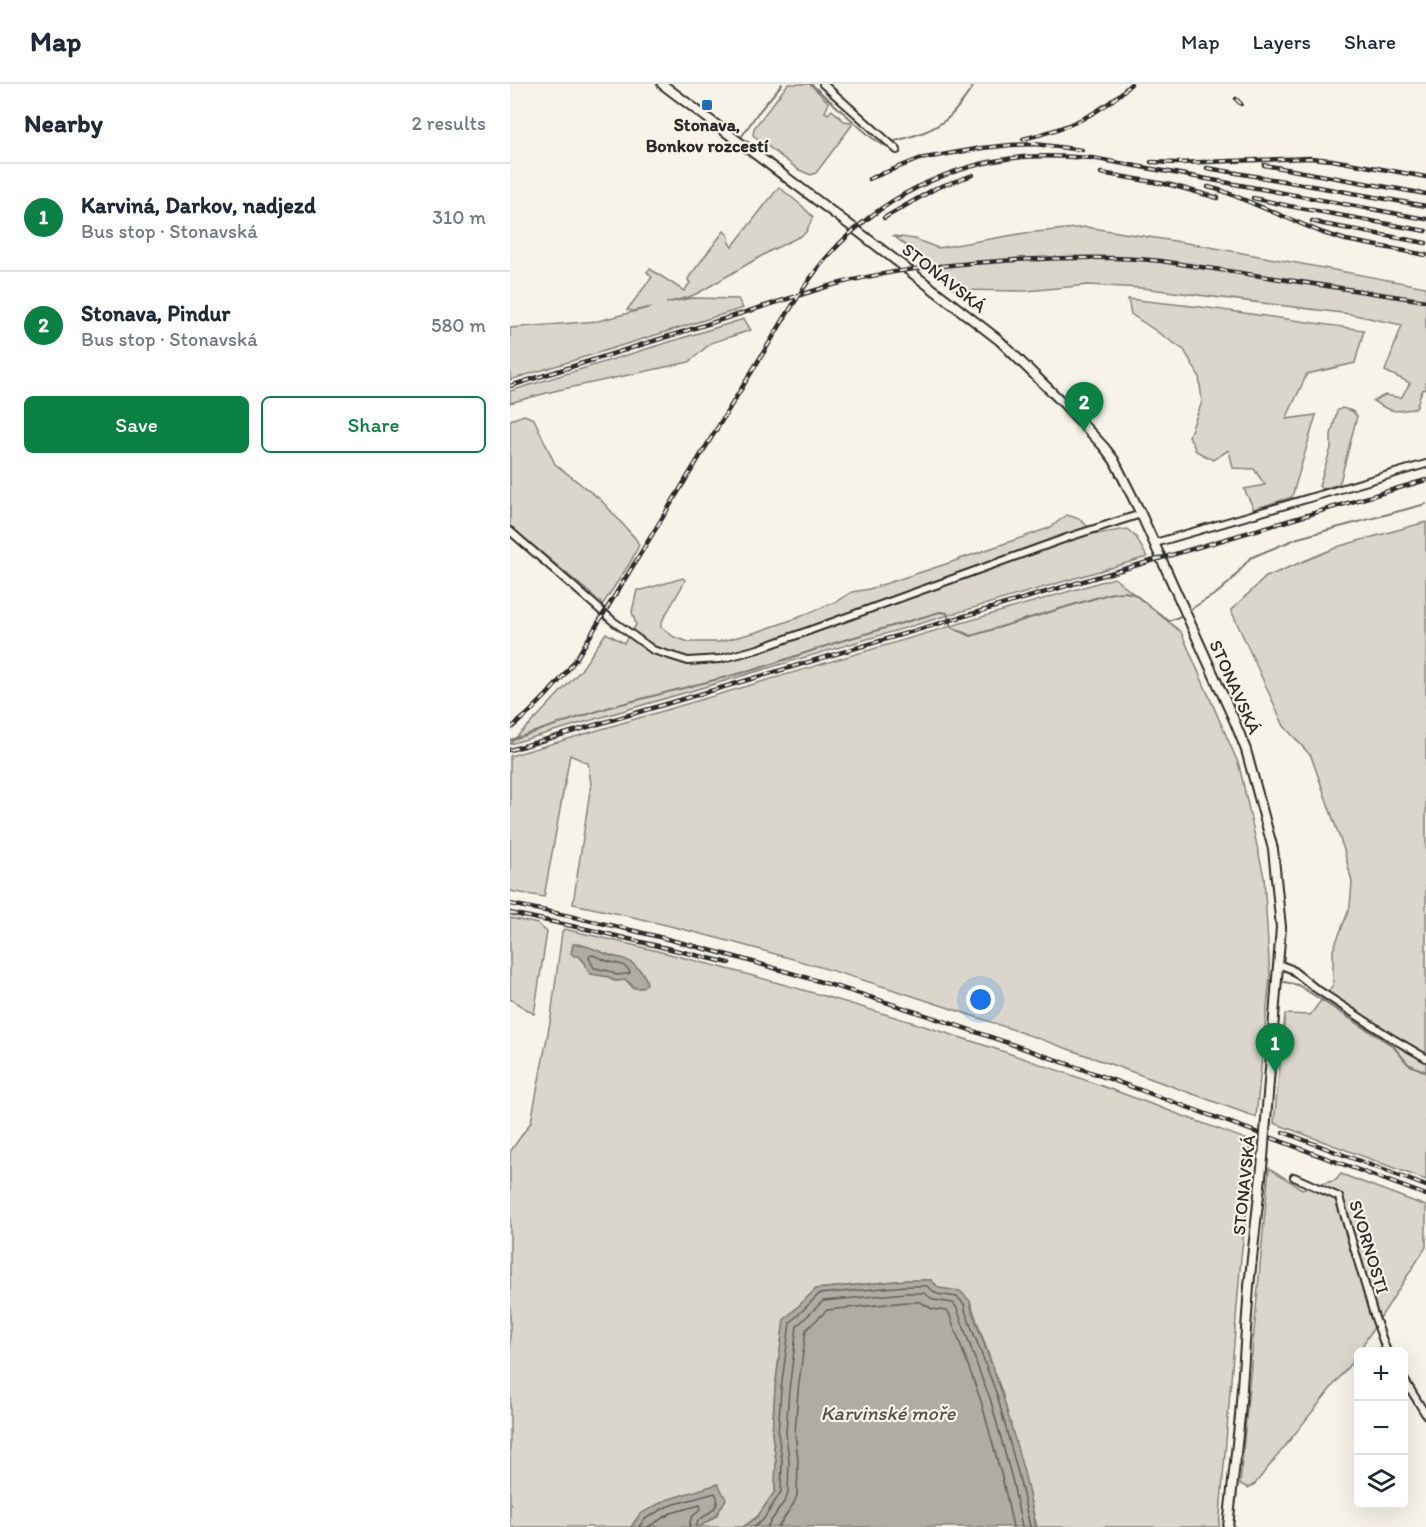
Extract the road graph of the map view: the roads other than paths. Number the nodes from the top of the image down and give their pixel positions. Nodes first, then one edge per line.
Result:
1 (662, 84) edge
2 (823, 84) edge
3 (897, 150) dead end
4 (1426, 464) edge
5 (1141, 514) junction
6 (510, 531) edge
7 (1155, 543) junction
8 (1278, 964) junction
9 (1426, 1058) edge
10 (1294, 1177) dead end
11 (1385, 1347) edge
12 (1408, 1386) edge
13 (1426, 1415) edge
14 (1228, 1527) edge

1 - 5 street, STONAVSKÁ
2 - 3 street
4 - 7 street
5 - 6 street
5 - 7 street, STONAVSKÁ
7 - 8 street, STONAVSKÁ
8 - 9 street
8 - 14 street, STONAVSKÁ, bridge
10 - 11 street, SVORNOSTI
12 - 13 street

